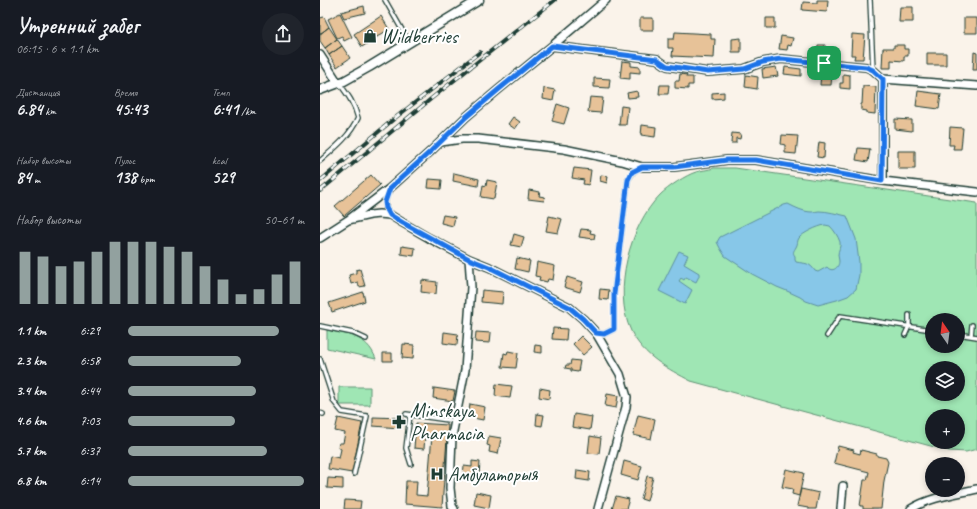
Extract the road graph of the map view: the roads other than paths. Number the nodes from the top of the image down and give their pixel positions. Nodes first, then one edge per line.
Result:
1 (385, 0) edge
2 (480, 0) edge
3 (606, 0) edge
4 (870, 0) edge
5 (410, 43) junction
6 (552, 46) junction
7 (320, 55) edge
8 (873, 70) junction
9 (883, 79) junction
10 (338, 83) junction
11 (977, 86) edge
12 (320, 90) edge
13 (441, 142) junction
14 (320, 161) edge
15 (642, 167) junction
16 (882, 181) junction
17 (390, 188) junction
18 (977, 192) edge
19 (390, 215) junction
20 (348, 220) junction
21 (320, 238) edge
22 (469, 259) junction
23 (909, 315) dead end
24 (972, 324) dead end
25 (320, 326) edge
26 (909, 326) junction
27 (925, 329) edge
28 (596, 333) junction
29 (905, 335) dead end
30 (965, 335) edge
31 (827, 336) dead end
32 (971, 336) junction
33 (977, 337) edge
34 (366, 339) dead end
35 (320, 359) edge
36 (454, 421) junction
37 (411, 464) dead end
38 (354, 474) dead end
39 (843, 486) dead end
40 (977, 489) edge
41 (454, 509) edge
42 (598, 509) edge
43 (840, 509) edge
44 (911, 509) edge

1 - 5 lane
2 - 5 street
3 - 6 street
4 - 8 lane
5 - 10 street
6 - 8 street
6 - 13 street
7 - 10 street
8 - 9 street
9 - 11 street
9 - 16 street
10 - 12 street
10 - 14 lane
13 - 15 street
13 - 17 street
15 - 16 street
15 - 28 lane
16 - 18 street
17 - 19 lane
17 - 20 street
19 - 20 street
19 - 22 street
20 - 21 street
22 - 28 street
22 - 36 street
23 - 26 lane
24 - 32 lane
25 - 34 lane
26 - 27 lane
26 - 29 lane
26 - 31 lane
28 - 42 street
30 - 32 lane
32 - 33 lane
35 - 38 lane
36 - 37 lane
36 - 41 street
39 - 43 street
40 - 44 street

